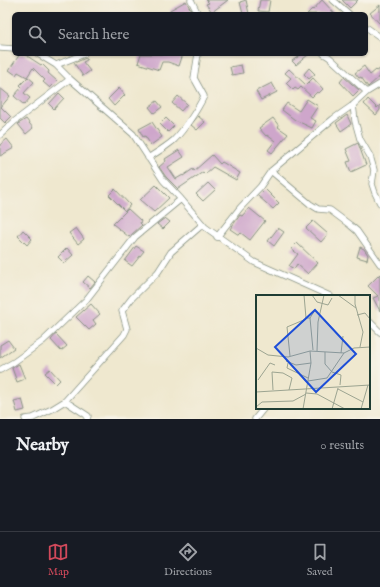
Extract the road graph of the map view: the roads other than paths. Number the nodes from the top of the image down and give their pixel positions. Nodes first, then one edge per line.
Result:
1 (192, 0) edge
2 (333, 0) edge
3 (197, 12) edge
4 (348, 12) edge
5 (368, 28) edge
6 (380, 37) edge
7 (0, 48) edge
8 (12, 49) edge
9 (42, 56) edge
10 (78, 56) edge
11 (198, 56) edge
12 (327, 56) edge
13 (56, 64) junction
14 (70, 79) junction
15 (380, 84) edge
16 (367, 92) junction
17 (353, 105) junction
18 (0, 136) edge
19 (148, 158) junction
20 (270, 171) junction
21 (181, 199) junction
22 (380, 203) edge
23 (202, 225) junction
24 (217, 237) junction
25 (380, 264) edge
26 (328, 295) edge
27 (370, 322) edge
28 (380, 332) edge
29 (0, 370) edge
30 (65, 401) junction
31 (263, 409) edge
32 (88, 418) edge
33 (25, 419) edge
34 (95, 419) edge
35 (255, 419) edge

1 - 3 street
2 - 4 street
5 - 6 street
7 - 8 street
9 - 13 street
10 - 13 street
11 - 19 street
12 - 16 street
13 - 14 street
14 - 18 street
14 - 19 street
15 - 16 street
16 - 17 street
17 - 20 street
17 - 22 street
19 - 21 street
20 - 24 street
20 - 25 street
21 - 23 street
21 - 29 street
23 - 24 street
23 - 30 street
24 - 26 street
27 - 28 street
30 - 32 street
30 - 33 street
31 - 35 street
32 - 34 street

